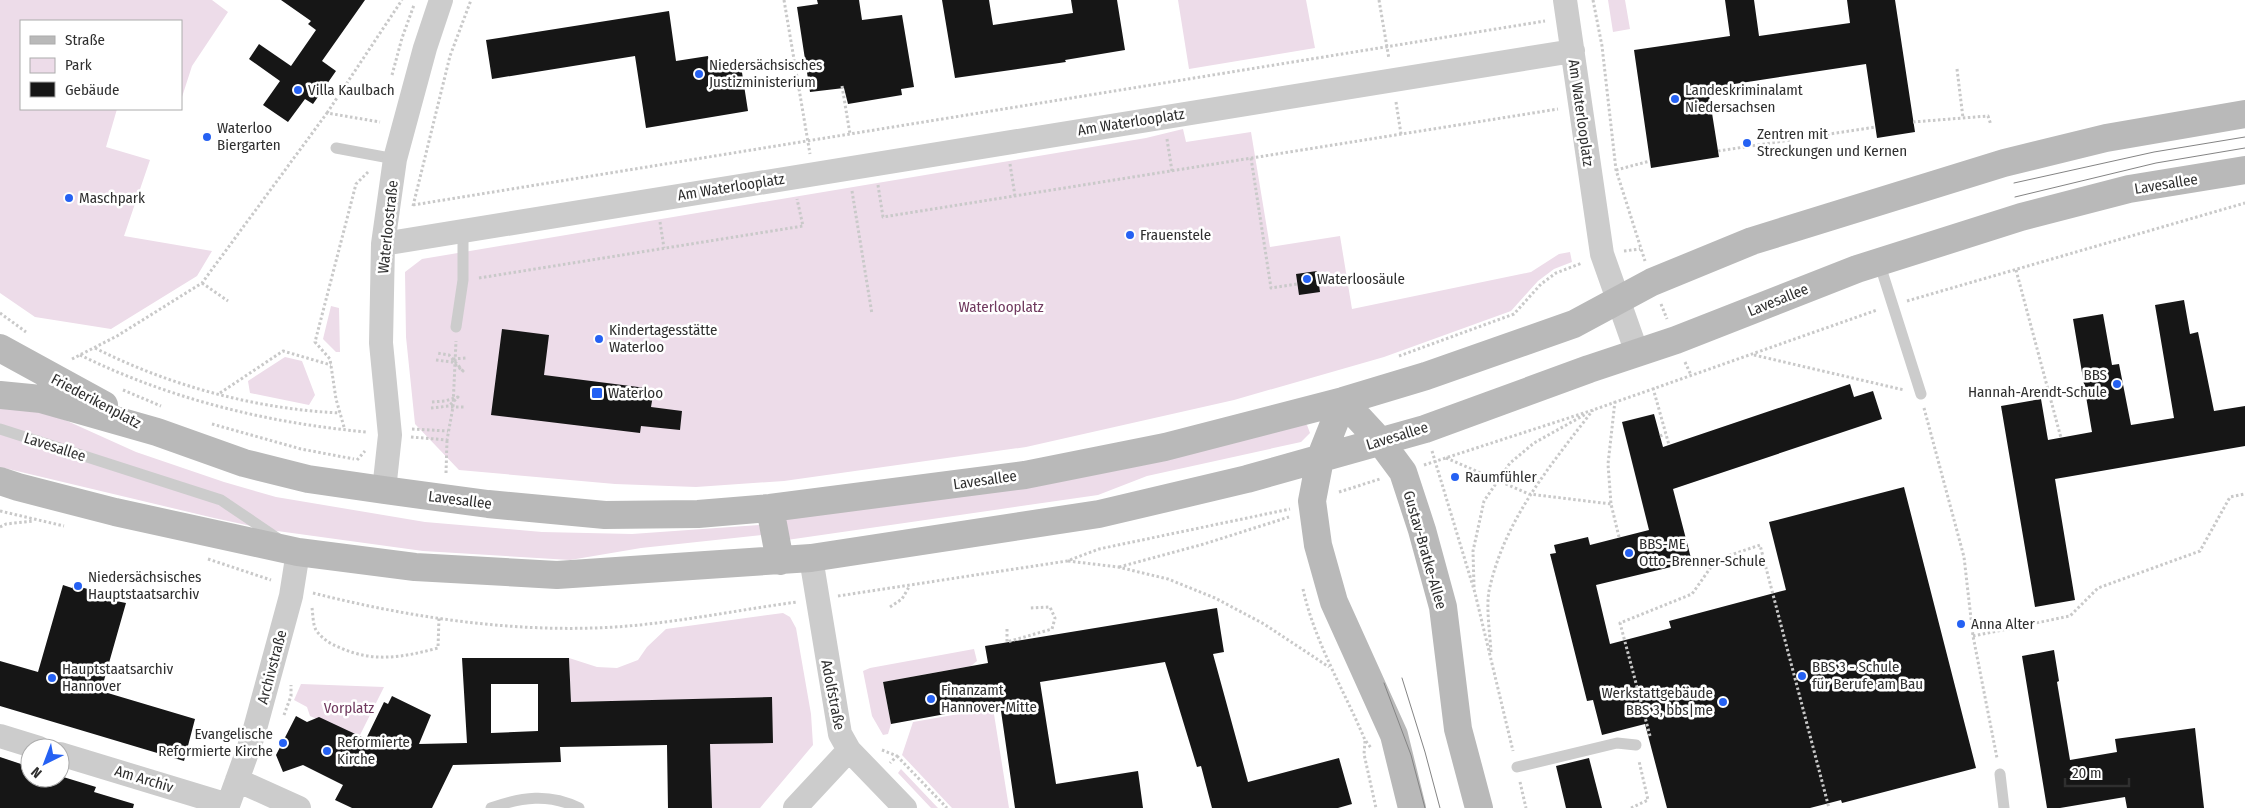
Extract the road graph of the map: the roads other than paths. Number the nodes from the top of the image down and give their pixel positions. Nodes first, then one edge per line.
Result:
1 (441, 0) edge
2 (1566, 9) edge
3 (1572, 51) junction
4 (2245, 114) edge
5 (336, 148) dead end
6 (395, 159) junction
7 (2245, 170) edge
8 (464, 231) junction
9 (394, 242) junction
10 (1879, 262) junction
11 (1619, 301) junction
12 (456, 327) road end
13 (0, 348) edge
14 (1637, 353) junction
15 (1921, 394) road end
16 (0, 396) edge
17 (1343, 401) junction
18 (0, 429) edge
19 (157, 432) junction
20 (1380, 441) junction
21 (1320, 459) junction
22 (386, 477) junction
23 (0, 481) edge
24 (770, 508) junction
25 (298, 552) junction
26 (811, 558) junction
27 (780, 561) junction
28 (0, 736) edge
29 (20, 742) edge
30 (1636, 745) road end
31 (849, 750) junction
32 (70, 757) edge
33 (1516, 767) road end
34 (2000, 774) road end
35 (238, 780) junction
36 (228, 806) edge
37 (299, 808) edge
38 (491, 808) edge
39 (578, 808) edge
40 (795, 808) edge
41 (905, 808) edge
42 (1412, 808) edge
43 (1479, 808) edge
44 (2004, 808) edge

1 - 6 street, Waterloostraße
2 - 3 street
3 - 8 street, Am Waterlooplatz
3 - 11 street, Am Waterlooplatz
4 - 11 main road, Lavesallee
5 - 6 lane
6 - 9 street, Waterloostraße
7 - 10 main road, Lavesallee
8 - 9 street, Am Waterlooplatz
8 - 12 lane
9 - 22 street, Waterloostraße
10 - 14 main road, Lavesallee
10 - 15 lane
11 - 14 street, Am Waterlooplatz
11 - 17 main road, Lavesallee
13 - 19 main road, Friederikenplatz
14 - 20 main road, Lavesallee
16 - 19 main road, Friederikenplatz
17 - 20 main road, Gustav-Bratke-Allee
17 - 21 main road
17 - 24 main road, Lavesallee
18 - 25 lane, Lavesallee
19 - 22 main road, Lavesallee
20 - 21 main road, Lavesallee
20 - 43 main road, Gustav-Bratke-Allee
21 - 26 main road, Lavesallee
21 - 42 main road
22 - 24 main road, Lavesallee
23 - 25 main road, Lavesallee
24 - 27 main road
25 - 27 main road, Lavesallee
25 - 35 street, Archivstraße
26 - 27 main road, Lavesallee
26 - 31 street, Adolfstraße
28 - 29 street
30 - 33 lane
31 - 40 street
31 - 41 street, Adolfstraße
32 - 36 street, Am Archiv
34 - 44 lane
35 - 36 street, Archivstraße
35 - 37 street
38 - 39 lane

